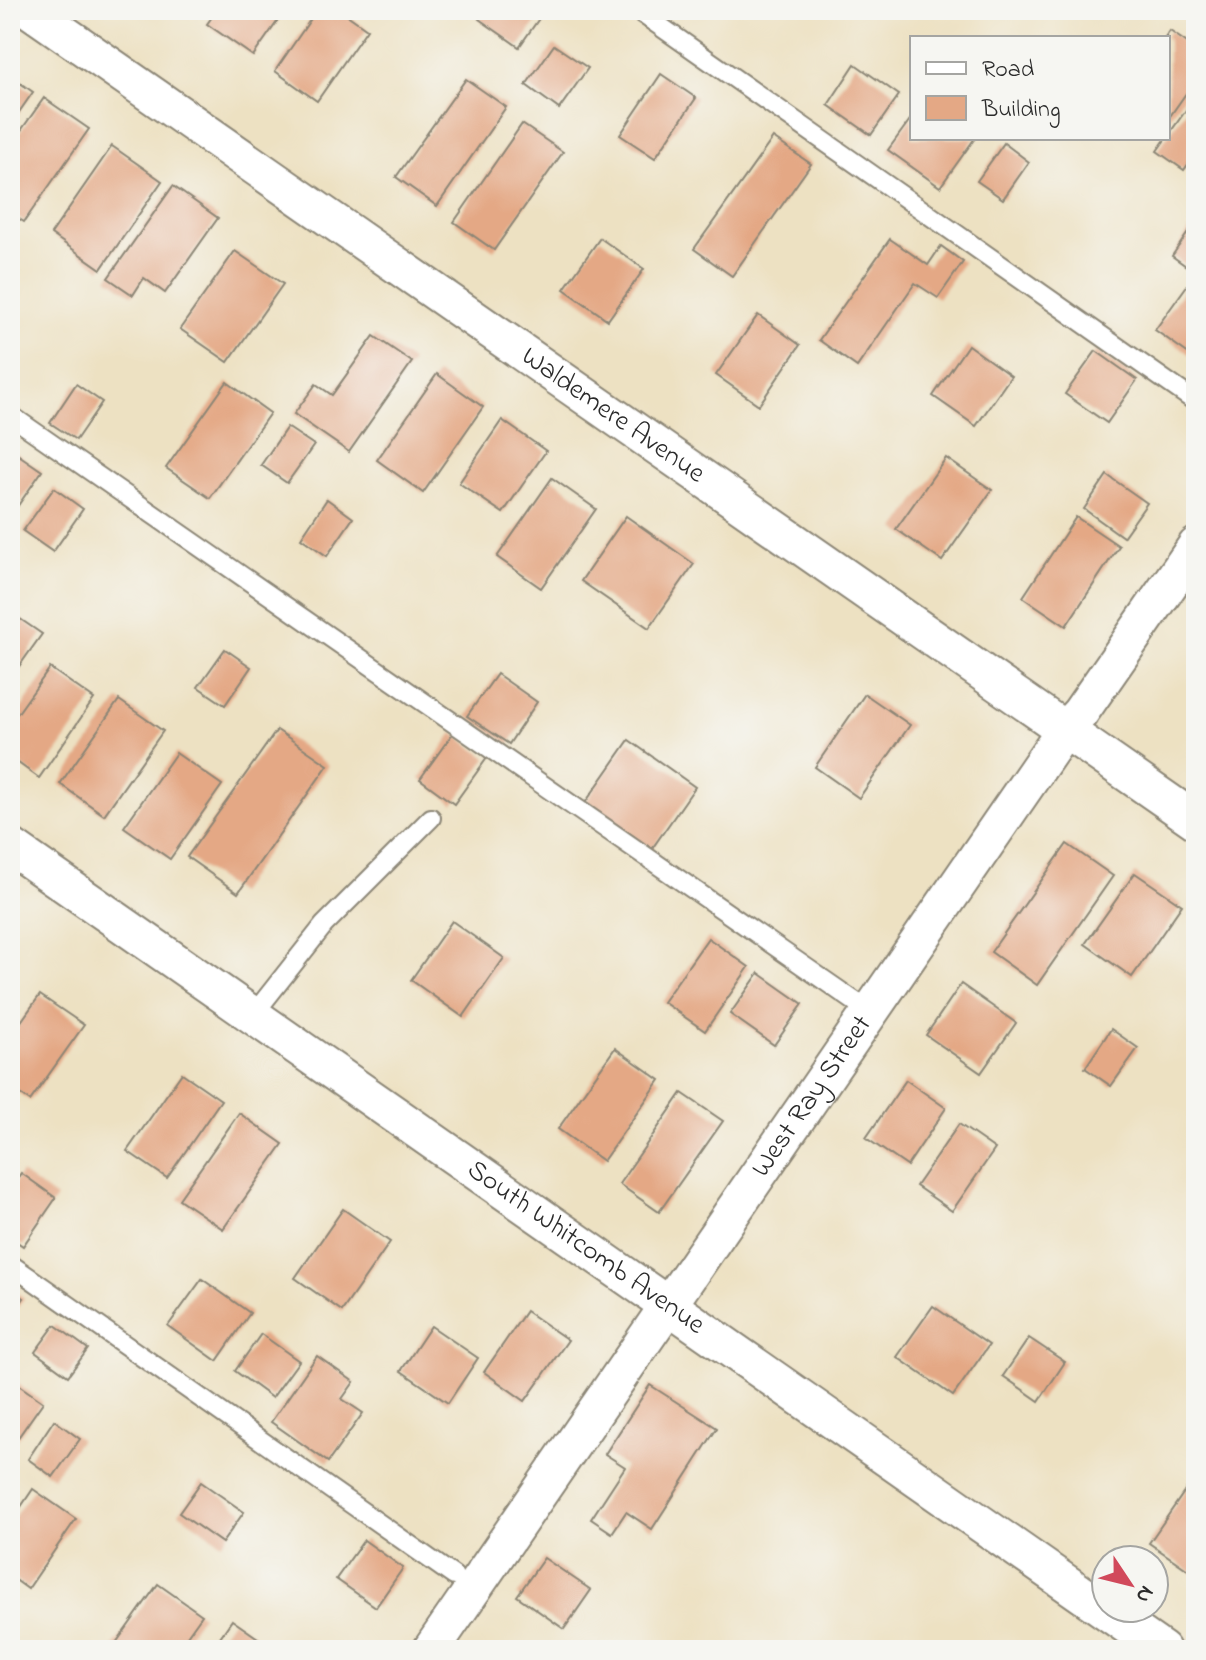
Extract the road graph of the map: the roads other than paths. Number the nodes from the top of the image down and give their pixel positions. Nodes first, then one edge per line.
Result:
1 (30, 10) edge
2 (637, 10) edge
3 (1196, 402) edge
4 (10, 415) edge
5 (1196, 546) edge
6 (1065, 729) junction
7 (431, 818) dead end
8 (1196, 821) edge
9 (10, 846) edge
10 (870, 1012) junction
11 (253, 1015) junction
12 (10, 1264) edge
13 (668, 1306) junction
14 (454, 1576) dead end
15 (431, 1650) edge
16 (1162, 1650) edge

1 - 6 street, Waldemere Avenue
2 - 3 lane
4 - 10 lane
5 - 6 street, West Ray Street
6 - 8 street, Waldemere Avenue
6 - 10 street, West Ray Street
7 - 11 lane
9 - 11 street, South Whitcomb Avenue
10 - 13 street, West Ray Street
11 - 13 street, South Whitcomb Avenue
12 - 14 lane
13 - 15 street, West Ray Street
13 - 16 street, South Whitcomb Avenue

